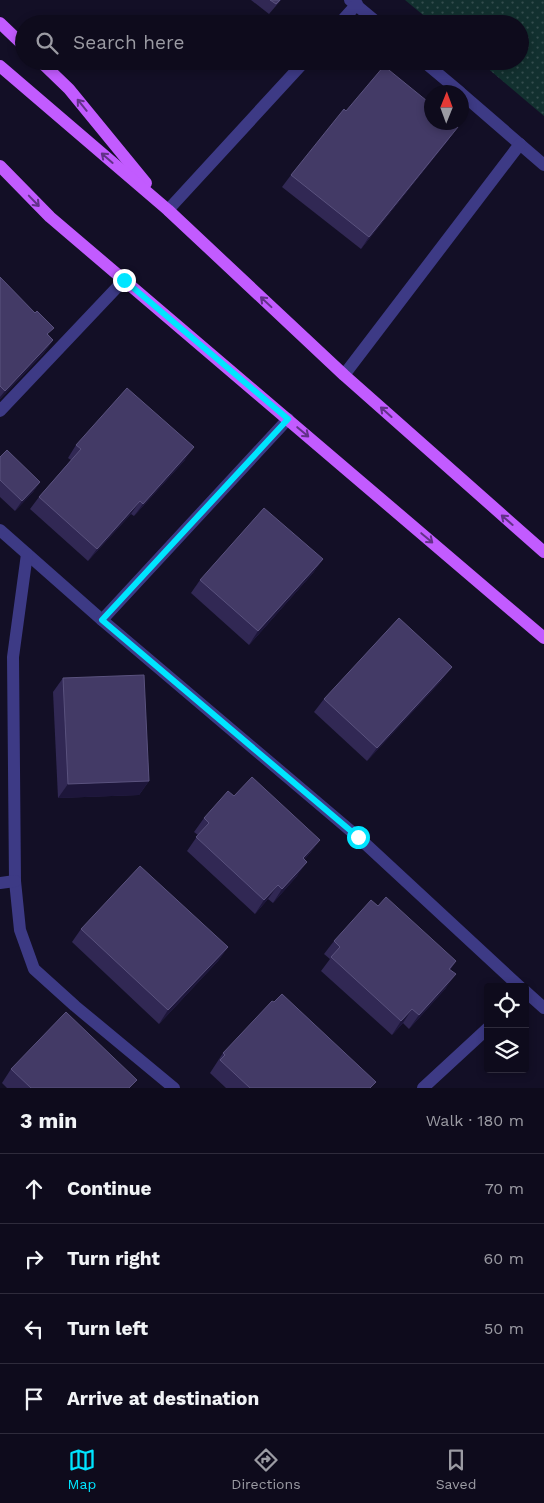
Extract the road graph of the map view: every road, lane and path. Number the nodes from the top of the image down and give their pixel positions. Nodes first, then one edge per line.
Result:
1 (354, 2) edge
2 (345, 15) edge
3 (369, 15) edge
4 (0, 24) edge
5 (15, 38) edge
6 (0, 66) edge
7 (49, 70) edge
8 (297, 70) edge
9 (434, 70) edge
10 (452, 85) edge
11 (469, 100) edge
12 (520, 144) junction
13 (544, 165) edge
14 (0, 166) edge
15 (168, 210) junction
16 (124, 280) junction
17 (344, 375) junction
18 (0, 411) edge
19 (288, 419) junction
20 (0, 530) edge
21 (544, 552) edge
22 (27, 554) junction
23 (102, 620) junction
24 (544, 638) edge
25 (15, 881) junction
26 (0, 883) edge
27 (515, 983) edge
28 (529, 995) edge
29 (544, 1008) edge
30 (484, 1032) edge
31 (174, 1088) edge
32 (423, 1088) edge

1 - 2 street
1 - 3 street
4 - 5 main road
15 -> 6 main road
15 -> 7 main road
8 - 15 street
9 - 10 street
11 - 12 street
12 - 13 street
12 - 17 street
14 -> 16 main road
17 -> 15 main road
16 - 18 street
16 - 19 main road
21 -> 17 main road
19 - 23 street
19 -> 24 main road
20 - 22 street
22 - 23 street
22 - 25 street
23 - 27 street
25 - 26 street
25 - 31 street
28 - 29 street
30 - 32 street

